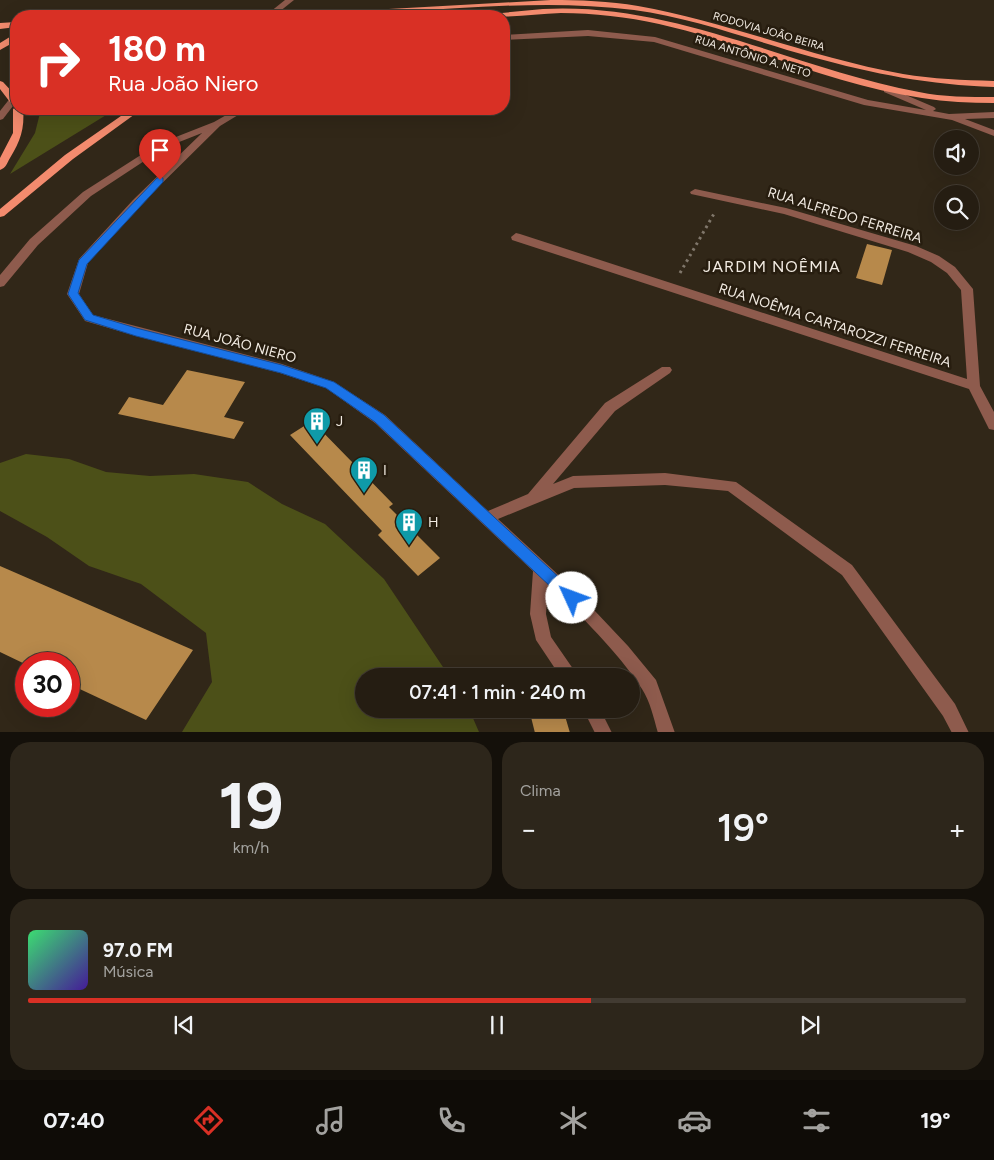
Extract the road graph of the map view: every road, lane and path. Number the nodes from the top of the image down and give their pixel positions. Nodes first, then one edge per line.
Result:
1 (290, 0) edge
2 (276, 10) edge
3 (400, 10) edge
4 (510, 15) edge
5 (510, 37) edge
6 (0, 84) edge
7 (994, 84) edge
8 (887, 90) junction
9 (10, 96) edge
10 (994, 100) edge
11 (10, 109) edge
12 (18, 115) edge
13 (128, 115) edge
14 (233, 115) edge
15 (994, 115) edge
16 (0, 117) edge
17 (949, 117) junction
18 (217, 124) junction
19 (994, 133) edge
20 (0, 167) edge
21 (696, 192) dead end
22 (724, 196) junction
23 (0, 214) edge
24 (516, 237) dead end
25 (0, 283) edge
26 (672, 287) junction
27 (666, 370) dead end
28 (974, 386) junction
29 (994, 425) edge
30 (533, 499) junction
31 (486, 518) junction
32 (541, 569) junction
33 (564, 668) edge
34 (596, 718) edge
35 (604, 732) edge
36 (667, 732) edge
37 (961, 732) edge

1 - 2 street
3 - 7 main road, RODOVIA JOÃO BEIRA
4 - 8 main road, RODOVIA JOÃO BEIRA
5 - 17 street, RUA ANTÔNIO A. NETO
6 - 9 main road
8 - 10 main road, RODOVIA JOÃO BEIRA
8 - 17 street
11 - 16 street
12 - 20 main road
13 - 23 main road
14 - 18 street
15 - 17 street, RUA ANTÔNIO A. NETO
17 - 19 street
18 - 25 street
18 - 31 street, RUA JOÃO NIERO
21 - 22 street, RUA ALFREDO FERREIRA
22 - 26 path
22 - 28 street, RUA ALFREDO FERREIRA
24 - 26 street, RUA NOÊMIA CARTAROZZI FERREIRA
26 - 28 street, RUA NOÊMIA CARTAROZZI FERREIRA
27 - 30 street
28 - 29 street
30 - 31 street
30 - 37 street
31 - 32 street, RUA JOÃO NIERO
32 - 33 street
32 - 36 street, RUA JOÃO NIERO
34 - 35 street

